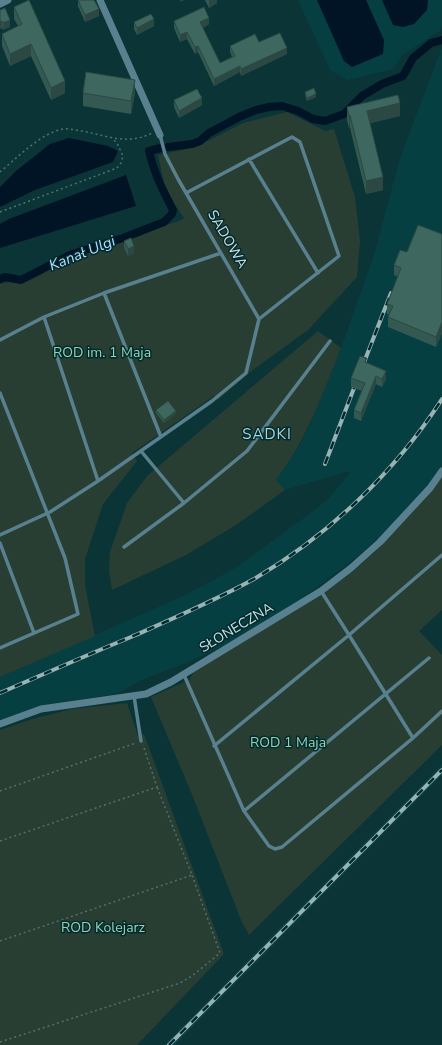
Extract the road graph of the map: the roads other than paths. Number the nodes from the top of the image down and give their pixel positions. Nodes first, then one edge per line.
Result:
1 (8, 0) edge
2 (100, 0) edge
3 (0, 4) edge
4 (159, 133) joint
5 (249, 159) junction
6 (186, 192) junction
7 (221, 253) junction
8 (318, 273) junction
9 (104, 292) junction
10 (44, 317) junction
11 (259, 319) junction
12 (0, 340) edge
13 (330, 341) dead end
14 (0, 393) edge
15 (161, 437) junction
16 (141, 451) junction
17 (442, 471) edge
18 (98, 482) junction
19 (184, 503) junction
20 (47, 513) junction
21 (0, 535) edge
22 (0, 543) edge
23 (124, 547) dead end
24 (442, 555) edge
25 (321, 591) junction
26 (34, 633) junction
27 (349, 635) junction
28 (0, 648) edge
29 (429, 658) dead end
30 (183, 674) junction
31 (385, 694) junction
32 (134, 696) junction
33 (442, 712) edge
34 (0, 724) edge
35 (413, 738) junction
36 (141, 741) road end
37 (214, 746) junction
38 (244, 811) junction

1 - 3 street
2 - 4 street, SADOWA
4 - 6 lane, SADOWA
5 - 6 lane
5 - 8 lane
5 - 8 lane
6 - 7 lane, SADOWA
7 - 9 lane
7 - 11 lane, SADOWA
8 - 11 lane
9 - 10 lane
9 - 15 lane
10 - 12 lane
10 - 18 lane
11 - 15 lane
13 - 19 lane
14 - 20 lane
15 - 16 lane
16 - 18 lane
16 - 19 lane
17 - 25 street, SŁONECZNA
18 - 20 lane
19 - 23 lane
20 - 21 lane
20 - 26 lane
22 - 26 lane
24 - 27 lane
25 - 27 lane
25 - 30 street, SŁONECZNA
26 - 28 lane
27 - 31 lane
27 - 37 lane
29 - 31 lane
30 - 32 street, SŁONECZNA
30 - 37 lane
31 - 35 lane
31 - 38 lane
32 - 34 street, SŁONECZNA
32 - 36 lane
33 - 35 lane
35 - 38 lane
37 - 38 lane

